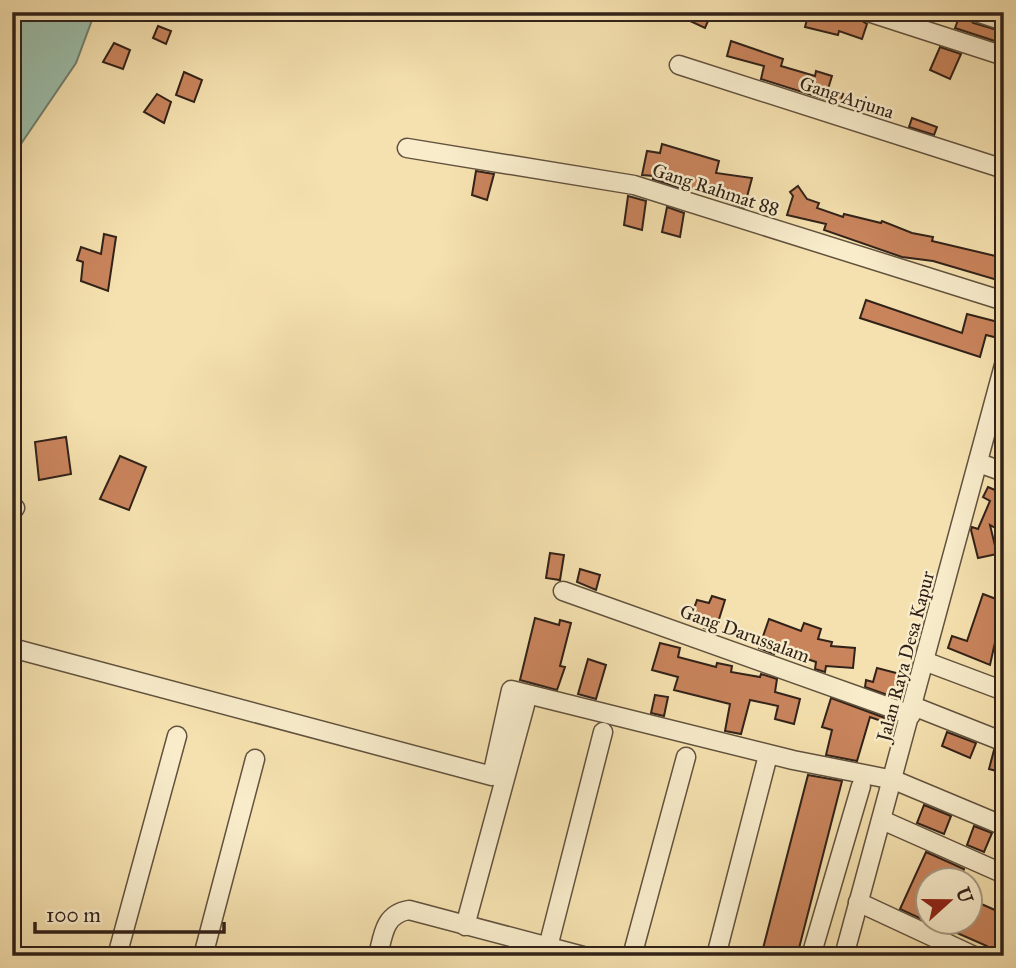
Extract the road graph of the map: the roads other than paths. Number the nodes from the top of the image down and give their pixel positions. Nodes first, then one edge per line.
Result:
1 (868, 12) edge
2 (976, 12) edge
3 (1004, 21) edge
4 (1004, 56) edge
5 (678, 65) dead end
6 (407, 148) dead end
7 (1004, 169) edge
8 (1004, 301) edge
9 (1004, 366) edge
10 (979, 463) junction
11 (1004, 472) edge
12 (564, 591) dead end
13 (12, 648) edge
14 (924, 661) junction
15 (1004, 691) edge
16 (525, 705) dead end
17 (912, 711) junction
18 (603, 732) dead end
19 (177, 736) dead end
20 (1004, 742) edge
21 (686, 757) dead end
22 (255, 759) dead end
23 (766, 763) dead end
24 (894, 780) junction
25 (860, 786) dead end
26 (882, 820) junction
27 (1004, 826) edge
28 (842, 848) junction
29 (872, 855) junction
30 (1004, 874) edge
31 (858, 902) junction
32 (465, 926) junction
33 (548, 947) junction
34 (117, 956) edge
35 (203, 956) edge
36 (378, 956) edge
37 (583, 956) edge
38 (632, 956) edge
39 (716, 956) edge
40 (811, 956) edge
41 (844, 956) edge
42 (974, 956) edge

1 - 4 street
2 - 3 street
5 - 7 street, Gang Arjuna
6 - 8 street, Gang Rahmat 88
9 - 10 street, Jalan Raya Desa Kapur
10 - 11 street
10 - 14 street, Jalan Raya Desa Kapur
12 - 17 street, Gang Darussalam
13 - 24 street
14 - 15 street
14 - 17 street, Jalan Raya Desa Kapur
16 - 32 street
17 - 20 street, Gang Darussalam
17 - 24 street, Jalan Raya Desa Kapur
18 - 33 street
19 - 34 street
21 - 38 street
22 - 35 street
23 - 39 street
24 - 26 street, Jalan Raya Desa Kapur
24 - 27 street
25 - 28 street
26 - 29 street, Jalan Raya Desa Kapur
26 - 30 street
28 - 29 street
28 - 40 street
29 - 31 street, Jalan Raya Desa Kapur
31 - 41 street, Jalan Raya Desa Kapur
31 - 42 street
32 - 33 street
32 - 36 street
33 - 37 street

